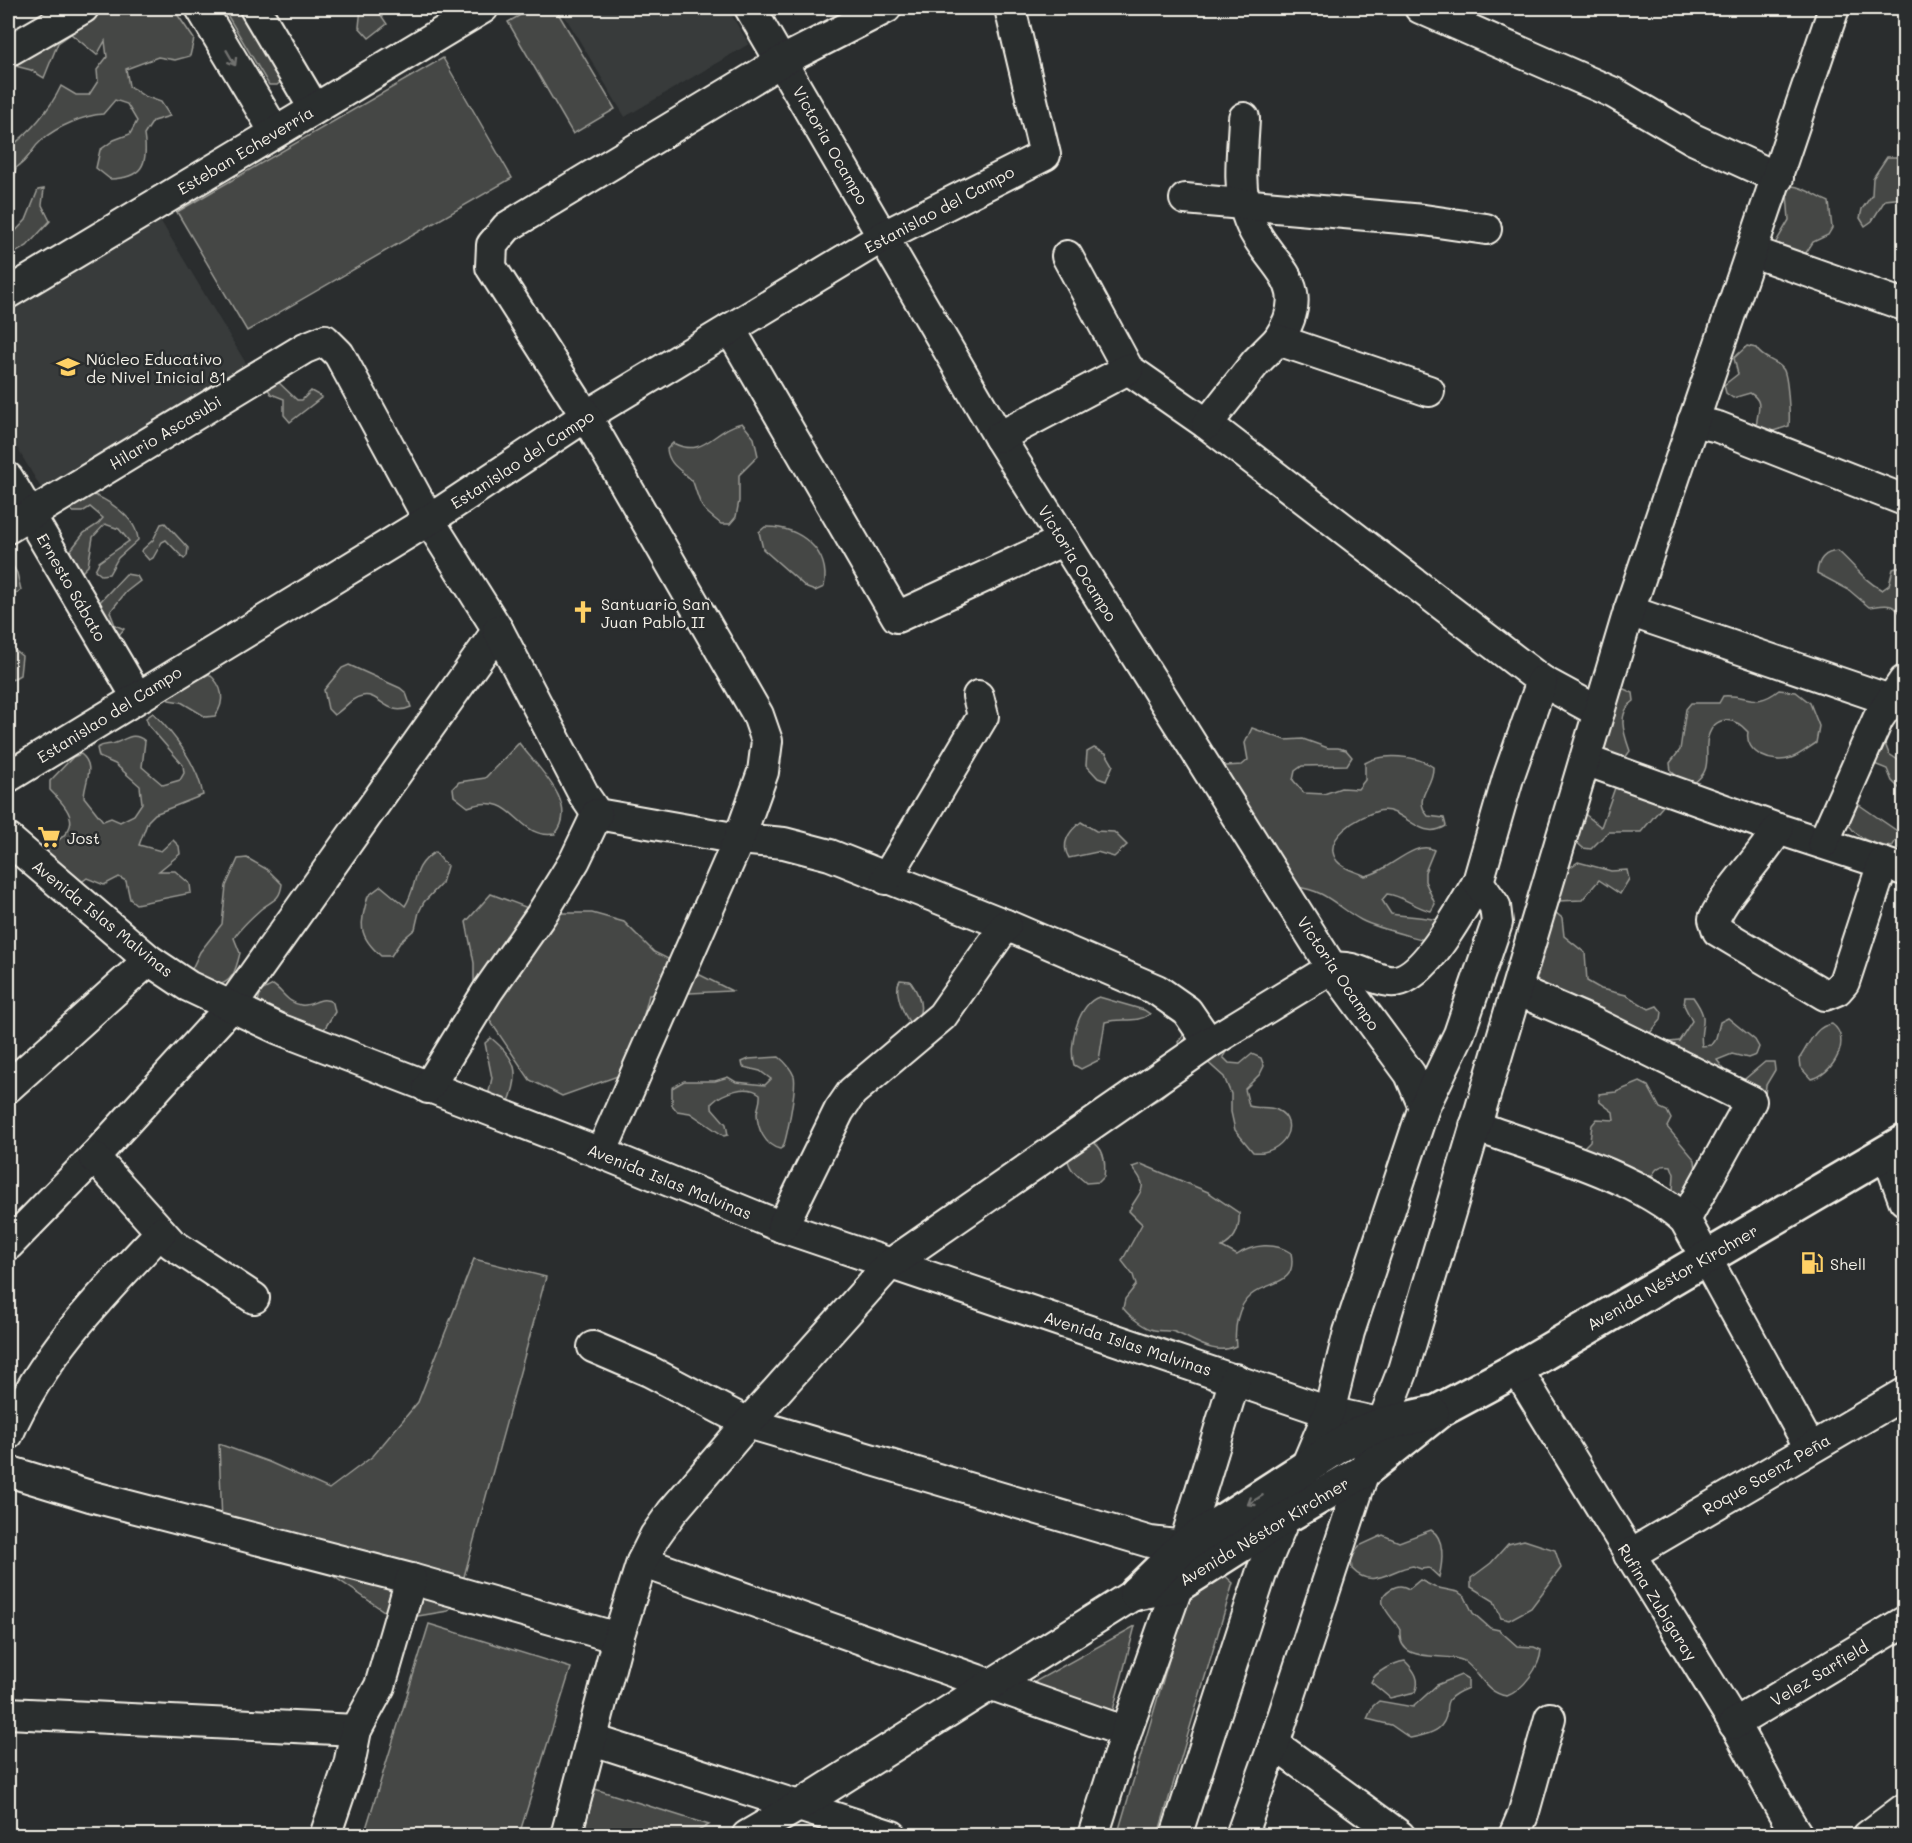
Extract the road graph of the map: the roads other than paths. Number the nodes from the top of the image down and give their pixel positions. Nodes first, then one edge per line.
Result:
1 (83, 8) edge
2 (201, 8) edge
3 (255, 8) edge
4 (483, 8) edge
5 (750, 8) edge
6 (886, 8) edge
7 (1010, 8) edge
8 (1420, 8) edge
9 (1834, 8) edge
10 (8, 51) edge
11 (782, 61) junction
12 (314, 108) junction
13 (1244, 118) dead end
14 (275, 132) junction
15 (1778, 178) junction
16 (1185, 199) dead end
17 (1244, 204) junction
18 (1486, 229) dead end
19 (884, 236) junction
20 (1753, 252) junction
21 (1067, 256) dead end
22 (8, 293) edge
23 (1905, 305) edge
24 (730, 329) junction
25 (1278, 340) junction
26 (1128, 369) junction
27 (1429, 391) dead end
28 (586, 416) junction
29 (1693, 420) junction
30 (1208, 424) junction
31 (999, 437) junction
32 (8, 478) edge
33 (1905, 500) edge
34 (429, 520) junction
35 (19, 521) edge
36 (1064, 540) junction
37 (1629, 611) junction
38 (498, 630) junction
39 (1542, 681) junction
40 (1897, 691) edge
41 (978, 696) dead end
42 (137, 697) junction
43 (1599, 712) junction
44 (1586, 760) junction
45 (8, 777) edge
46 (597, 814) junction
47 (1778, 829) junction
48 (8, 839) edge
49 (739, 839) junction
50 (1823, 843) junction
51 (1894, 866) edge
52 (886, 879) junction
53 (1478, 882) junction
54 (1006, 926) junction
55 (149, 960) junction
56 (1332, 968) junction
57 (1517, 990) junction
58 (230, 1008) junction
59 (1209, 1043) junction
60 (8, 1087) edge
61 (428, 1088) junction
62 (1424, 1107) junction
63 (1475, 1126) junction
64 (1896, 1148) edge
65 (601, 1153) junction
66 (94, 1157) junction
67 (1905, 1200) edge
68 (1685, 1220) junction
69 (782, 1227) junction
70 (161, 1232) junction
71 (8, 1245) edge
72 (1705, 1257) junction
73 (889, 1265) junction
74 (254, 1298) dead end
75 (592, 1347) dead end
76 (1517, 1368) junction
77 (1235, 1379) junction
78 (1905, 1394) edge
79 (1439, 1411) junction
80 (1329, 1412) junction
81 (748, 1423) junction
82 (1383, 1424) junction
83 (8, 1434) edge
84 (1810, 1448) junction
85 (1304, 1469) junction
86 (8, 1471) edge
87 (1364, 1472) junction
88 (1282, 1518) junction
89 (1184, 1546) junction
90 (1629, 1555) junction
91 (642, 1562) junction
92 (411, 1579) junction
93 (1178, 1585) junction
94 (1136, 1593) junction
95 (1905, 1622) edge
96 (618, 1638) junction
97 (991, 1684) junction
98 (8, 1713) edge
99 (1550, 1718) dead end
100 (1734, 1724) junction
101 (356, 1730) junction
102 (1125, 1732) junction
103 (593, 1740) junction
104 (1274, 1744) junction
105 (800, 1805) junction
106 (1905, 1809) edge
107 (325, 1836) edge
108 (566, 1836) edge
109 (747, 1836) edge
110 (892, 1836) edge
111 (1093, 1836) edge
112 (1176, 1836) edge
113 (1241, 1836) edge
114 (1400, 1836) edge
115 (1514, 1836) edge
116 (1798, 1836) edge
117 (1868, 1836) edge

1 - 10 street
2 -> 14 street
3 - 12 street
4 - 12 street, Esteban Echeverría
5 - 11 street, Victoria Ocampo
6 - 11 street
7 - 19 street, Estanislao del Campo
8 - 15 street
9 - 15 street
11 - 19 street, Victoria Ocampo
11 - 28 street
12 - 14 street, Esteban Echeverría
13 - 17 street
14 - 22 street, Esteban Echeverría
15 - 20 street
16 - 17 street
17 - 18 street
17 - 25 street
19 - 24 street, Estanislao del Campo
19 - 31 street, Victoria Ocampo
20 - 23 street
20 - 29 street
21 - 26 street
24 - 28 street, Estanislao del Campo
24 - 36 street
25 - 27 street
25 - 30 street
26 - 30 street
26 - 31 street
28 - 34 street, Estanislao del Campo
28 - 49 street
29 - 33 street
29 - 37 street
30 - 39 street
31 - 36 street, Victoria Ocampo
32 - 35 street, Ernesto Sábato
34 - 35 street, Hilario Ascasubi
34 - 38 street
34 - 42 street, Estanislao del Campo
35 - 42 street, Ernesto Sábato
36 - 56 street, Victoria Ocampo
37 - 40 street
37 - 43 street
38 - 46 street
38 - 58 street
39 - 43 street
39 - 53 street
40 - 50 street
41 - 52 street
42 - 45 street, Estanislao del Campo
43 - 44 street
44 - 47 street
44 - 57 street
46 - 49 street
46 - 61 street
47 - 50 street
47 - 51 street
48 - 55 street, Avenida Islas Malvinas
49 - 52 street
49 - 65 street
50 - 51 street
52 - 54 street
53 - 56 street
53 - 62 street
54 - 59 street
54 - 69 street
55 - 58 street, Avenida Islas Malvinas
55 - 60 street
56 - 59 street
56 - 62 street, Victoria Ocampo
57 - 63 street
57 - 68 street
58 - 61 street, Avenida Islas Malvinas
58 - 66 street
59 - 73 street
61 - 65 street, Avenida Islas Malvinas
62 - 80 street
63 - 68 street
63 - 82 street
64 - 67 street
64 - 72 main road, Avenida Néstor Kirchner
65 - 69 street, Avenida Islas Malvinas
66 - 70 street
66 - 71 street
68 - 72 street
69 - 73 street, Avenida Islas Malvinas
70 - 74 street
70 - 83 street
72 - 76 main road, Avenida Néstor Kirchner
72 - 84 street
73 - 77 street, Avenida Islas Malvinas
73 - 81 street
75 - 81 street
76 - 79 main road, Avenida Néstor Kirchner
76 - 90 street, Rufina Zubigaray
77 - 80 street, Avenida Islas Malvinas
77 - 89 street
78 - 84 street, Roque Saenz Peña
79 - 82 main road, Avenida Néstor Kirchner
79 - 87 main road, Avenida Néstor Kirchner
80 - 82 street, Avenida Islas Malvinas
80 - 85 street
81 - 89 street
81 - 91 street
82 - 85 main road, Avenida Néstor Kirchner
82 - 87 street
84 - 90 street, Roque Saenz Peña
85 - 88 street
85 -> 89 main road, Avenida Néstor Kirchner
86 - 92 street
87 - 88 main road, Avenida Néstor Kirchner
87 - 104 street
88 - 93 main road, Avenida Néstor Kirchner
88 - 112 street
89 - 93 street
89 - 94 main road, Avenida Néstor Kirchner
90 - 100 street, Rufina Zubigaray
91 - 96 street
91 - 97 street
92 - 96 street
92 - 101 street
93 - 94 main road, Avenida Néstor Kirchner
93 - 102 street
94 - 97 street
95 - 100 street, Velez Sarfield
96 - 103 street
97 - 102 street
97 - 105 street
98 - 101 street
99 - 115 street
100 - 116 street, Rufina Zubigaray
101 - 107 street
102 - 111 street
103 - 105 street
103 - 108 street
104 - 113 street
104 - 114 street
105 - 109 street
105 - 110 street
106 - 117 street

